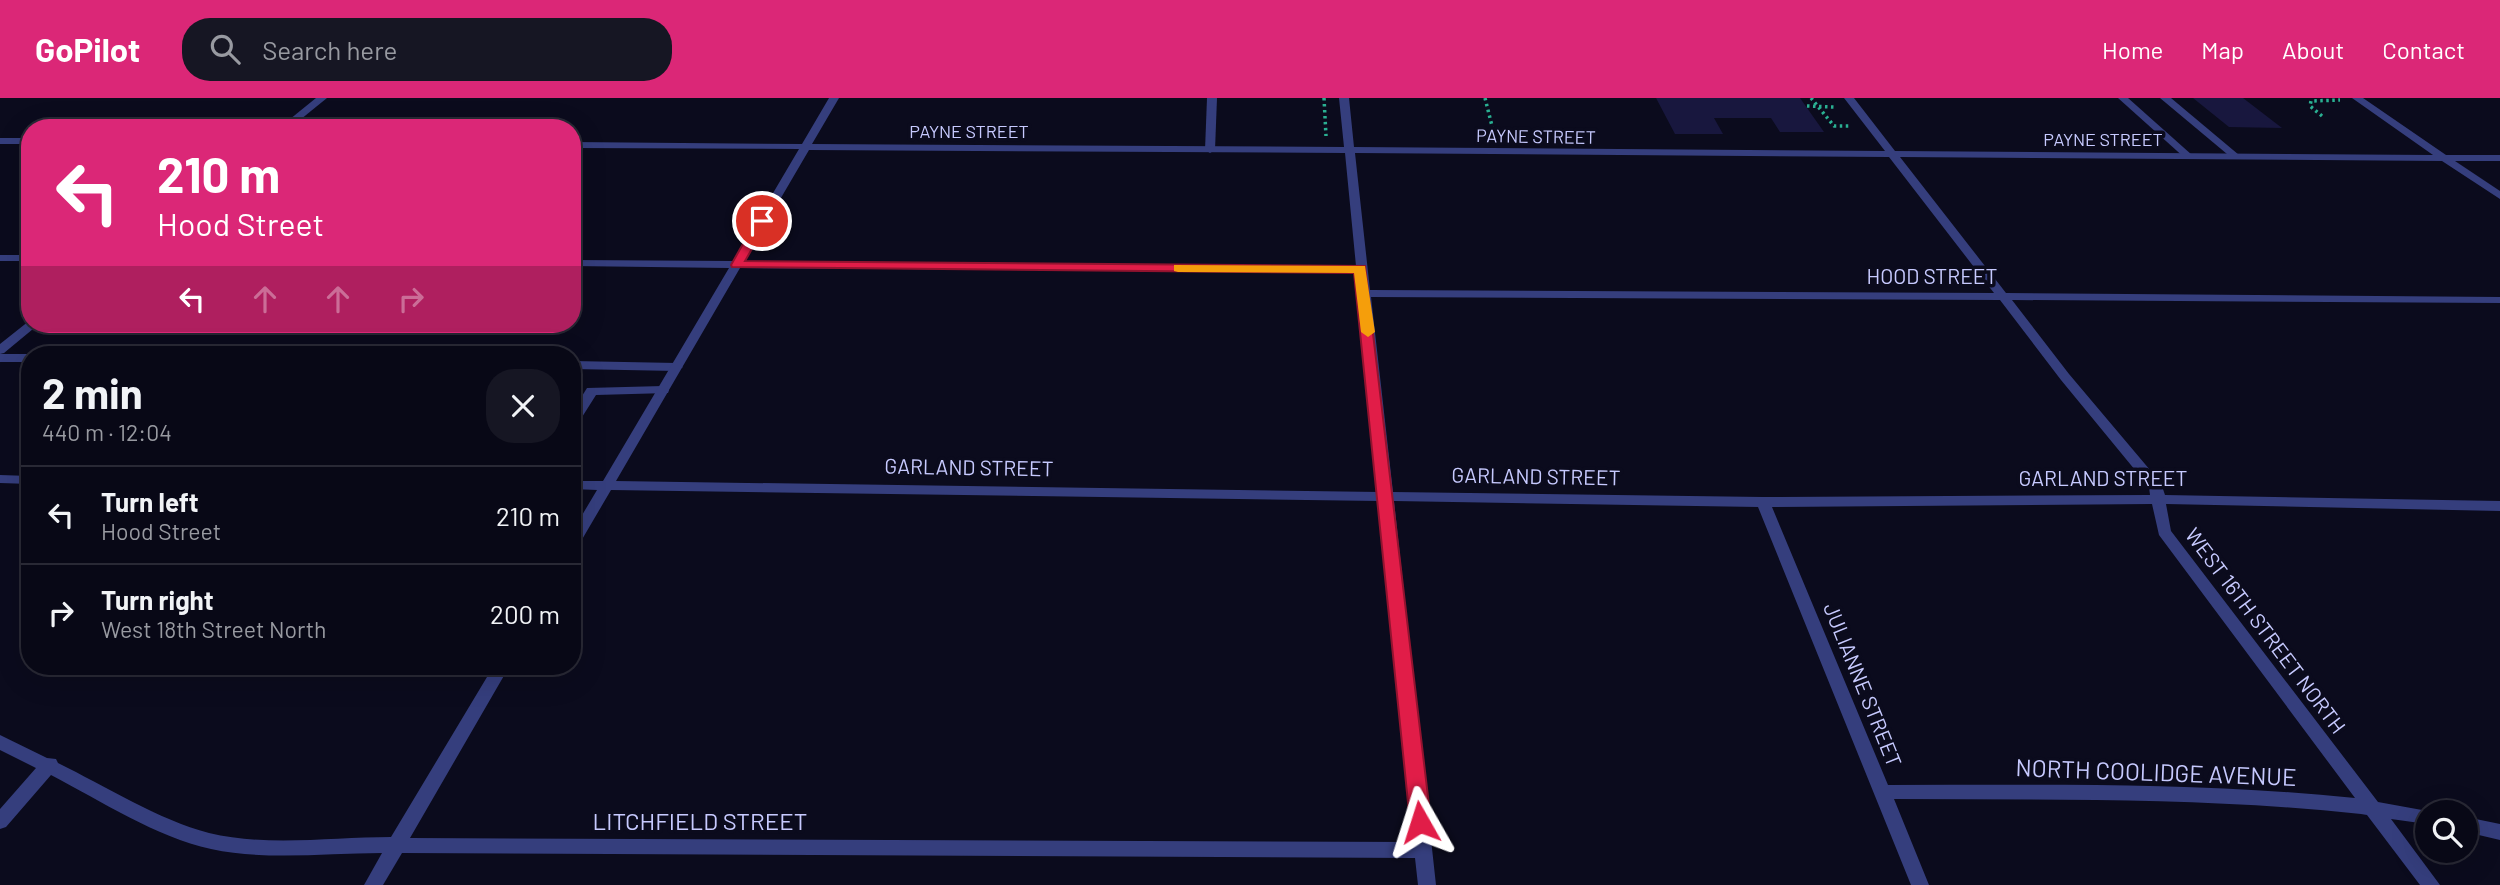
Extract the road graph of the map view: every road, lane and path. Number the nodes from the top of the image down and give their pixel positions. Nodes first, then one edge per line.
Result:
1 (321, 98) edge
2 (834, 98) edge
3 (1212, 98) edge
4 (1343, 98) edge
5 (1811, 98) edge
6 (2123, 98) edge
7 (2165, 98) edge
8 (2357, 98) edge
9 (2341, 100) edge
10 (1845, 102) edge
11 (1807, 106) dead end
12 (1817, 106) junction
13 (2322, 116) dead end
14 (295, 119) edge
15 (1834, 126) dead end
16 (0, 141) edge
17 (21, 141) edge
18 (581, 145) edge
19 (806, 146) junction
20 (1210, 150) junction
21 (1349, 151) junction
22 (1893, 155) junction
23 (2189, 156) junction
24 (2236, 157) junction
25 (2444, 158) junction
26 (2500, 158) edge
27 (2500, 196) edge
28 (0, 258) edge
29 (21, 258) edge
30 (581, 263) edge
31 (737, 265) junction
32 (1360, 269) junction
33 (1364, 293) junction
34 (2004, 297) junction
35 (2500, 300) edge
36 (22, 333) edge
37 (0, 350) edge
38 (0, 358) edge
39 (21, 358) edge
40 (581, 365) edge
41 (677, 367) junction
42 (663, 390) junction
43 (581, 408) edge
44 (0, 479) edge
45 (21, 480) edge
46 (581, 485) edge
47 (607, 485) junction
48 (1386, 496) junction
49 (2159, 499) junction
50 (1763, 502) junction
51 (2500, 506) edge
52 (581, 530) edge
53 (496, 675) edge
54 (0, 742) edge
55 (50, 764) junction
56 (1882, 792) junction
57 (2371, 806) junction
58 (2415, 815) edge
59 (0, 822) edge
60 (2478, 827) edge
61 (2500, 832) edge
62 (396, 845) junction
63 (1423, 850) junction
64 (373, 885) edge
65 (1427, 885) edge
66 (1920, 885) edge
67 (2431, 885) edge

1 - 14 street
2 - 19 street
3 - 20 street
4 - 21 street
5 - 12 path
6 - 23 street
7 - 24 street
8 - 25 street
9 - 13 path
10 - 12 path
10 - 22 street, WEST 16TH STREET NORTH
11 - 12 path
12 - 15 path
16 - 17 street
18 - 19 street, PAYNE STREET
19 - 20 street, PAYNE STREET
19 - 31 street
20 - 21 street, PAYNE STREET
21 - 22 street, PAYNE STREET
21 - 32 street
22 - 23 street, PAYNE STREET
22 - 34 street, WEST 16TH STREET NORTH
23 - 24 street, PAYNE STREET
24 - 25 street, PAYNE STREET
25 - 26 street, PAYNE STREET
25 - 27 street
28 - 29 street
30 - 31 street
31 - 32 street
31 - 41 street
32 - 33 street
33 - 34 street, HOOD STREET
33 - 48 street
34 - 35 street, HOOD STREET
34 - 49 street, WEST 16TH STREET NORTH
36 - 37 street
38 - 39 street
40 - 41 street
41 - 42 street
42 - 43 street
42 - 47 street
44 - 45 street
46 - 47 street, GARLAND STREET
47 - 48 street, GARLAND STREET
47 - 52 street
48 - 50 street, GARLAND STREET
48 - 63 street
49 - 50 street, GARLAND STREET
49 - 51 street, GARLAND STREET
49 - 57 street, WEST 16TH STREET NORTH
50 - 56 street, JULIANNE STREET
53 - 62 street
54 - 55 street, LITCHFIELD STREET
55 - 59 street
55 - 62 street, LITCHFIELD STREET
56 - 57 street, NORTH COOLIDGE AVENUE
56 - 66 street, JULIANNE STREET
57 - 58 street, NORTH COOLIDGE AVENUE
57 - 67 street, WEST 16TH STREET NORTH
60 - 61 street
62 - 63 street, LITCHFIELD STREET
62 - 64 street
63 - 65 street

